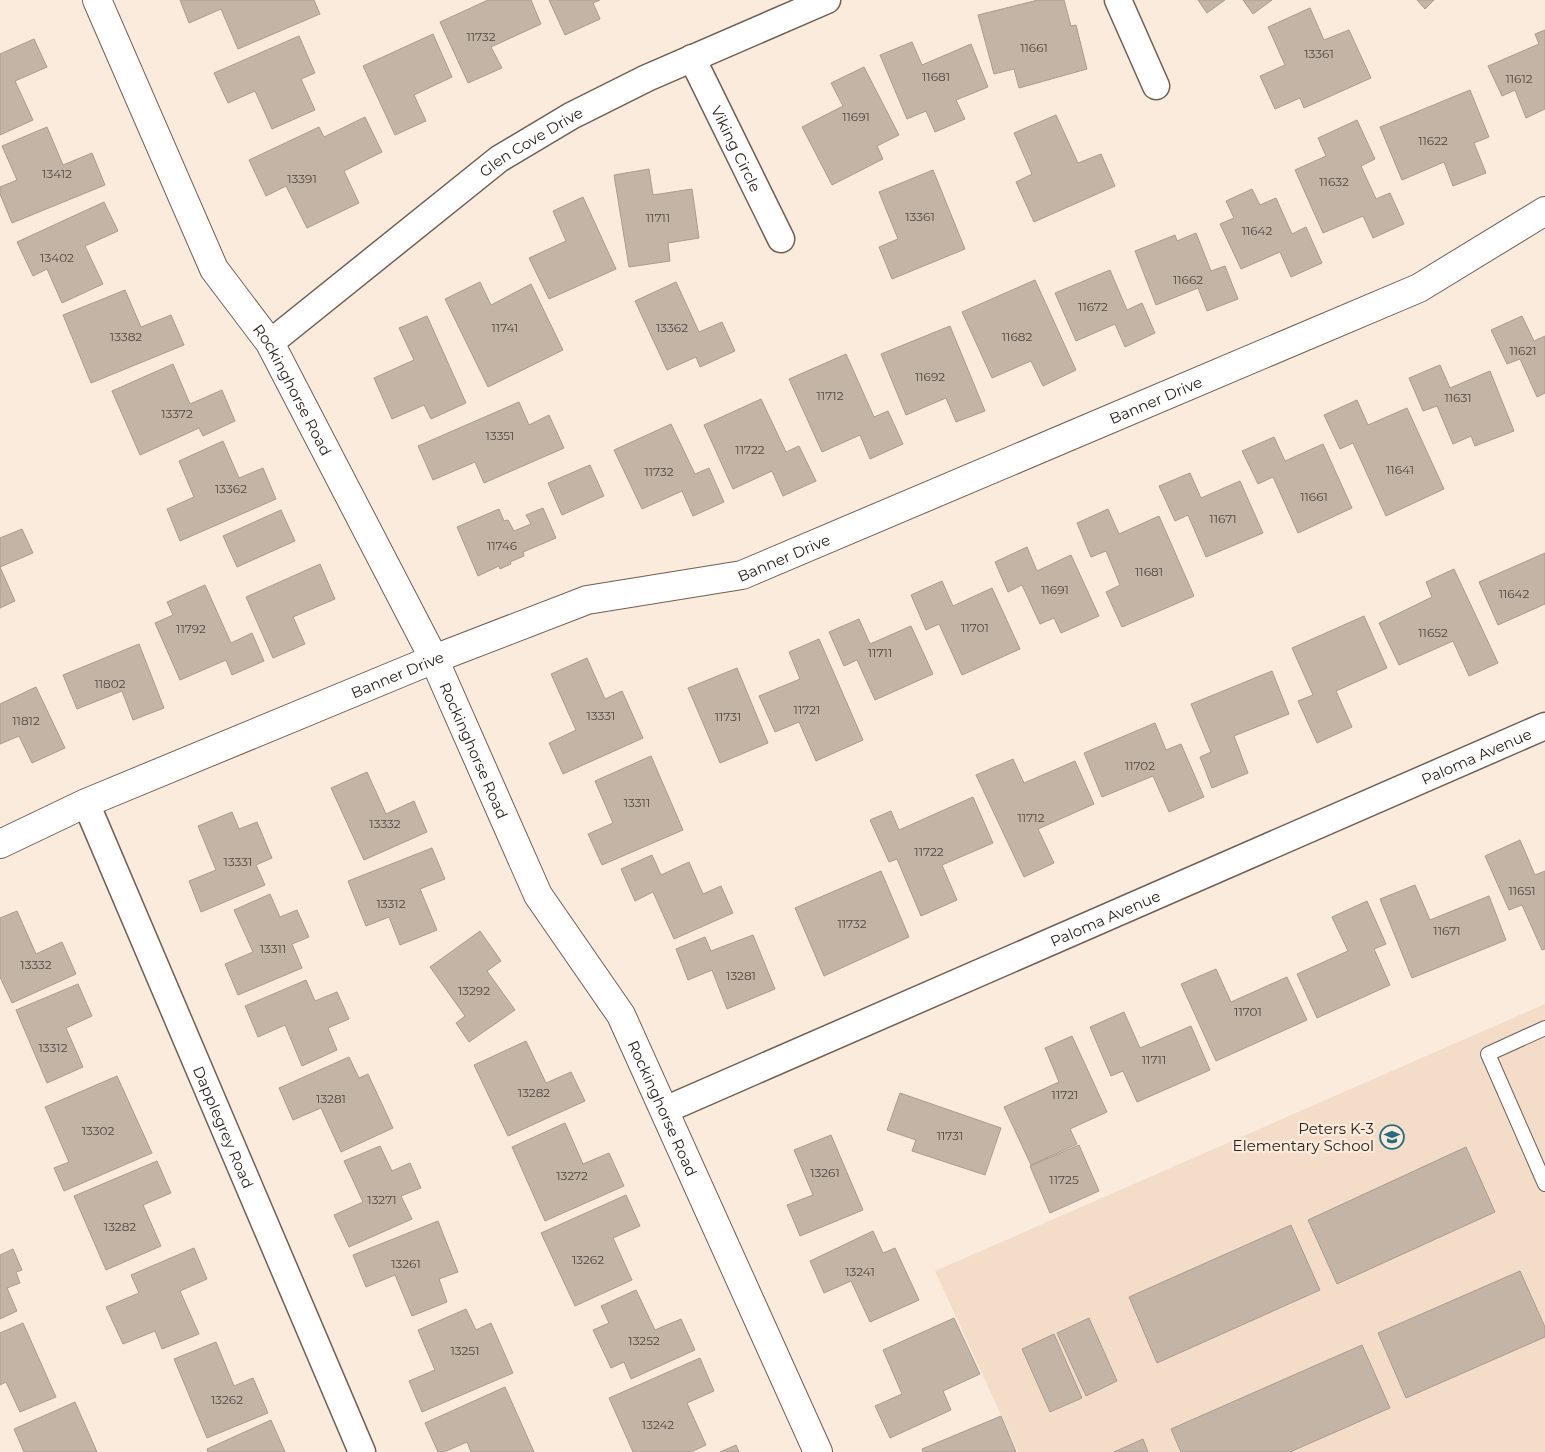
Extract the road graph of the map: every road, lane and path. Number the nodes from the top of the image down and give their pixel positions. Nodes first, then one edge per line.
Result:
1 (96, 0) edge
2 (827, 0) edge
3 (1118, 0) edge
4 (692, 58) junction
5 (1156, 86) dead end
6 (1545, 211) edge
7 (781, 240) dead end
8 (270, 343) junction
9 (434, 659) junction
10 (1545, 726) edge
11 (86, 803) junction
12 (0, 844) edge
13 (1545, 1028) edge
14 (665, 1110) junction
15 (1545, 1184) edge
16 (362, 1452) edge
17 (818, 1452) edge

1 - 8 street, Rockinghorse Road
2 - 4 street, Glen Cove Drive
3 - 5 street
4 - 7 street, Viking Circle
4 - 8 street, Glen Cove Drive
6 - 9 street, Banner Drive
8 - 9 street, Rockinghorse Road
9 - 11 street, Banner Drive
9 - 14 street, Rockinghorse Road
10 - 14 street, Paloma Avenue
11 - 12 street, Banner Drive
11 - 16 street, Dapplegrey Road
13 - 15 lane
14 - 17 street, Rockinghorse Road

